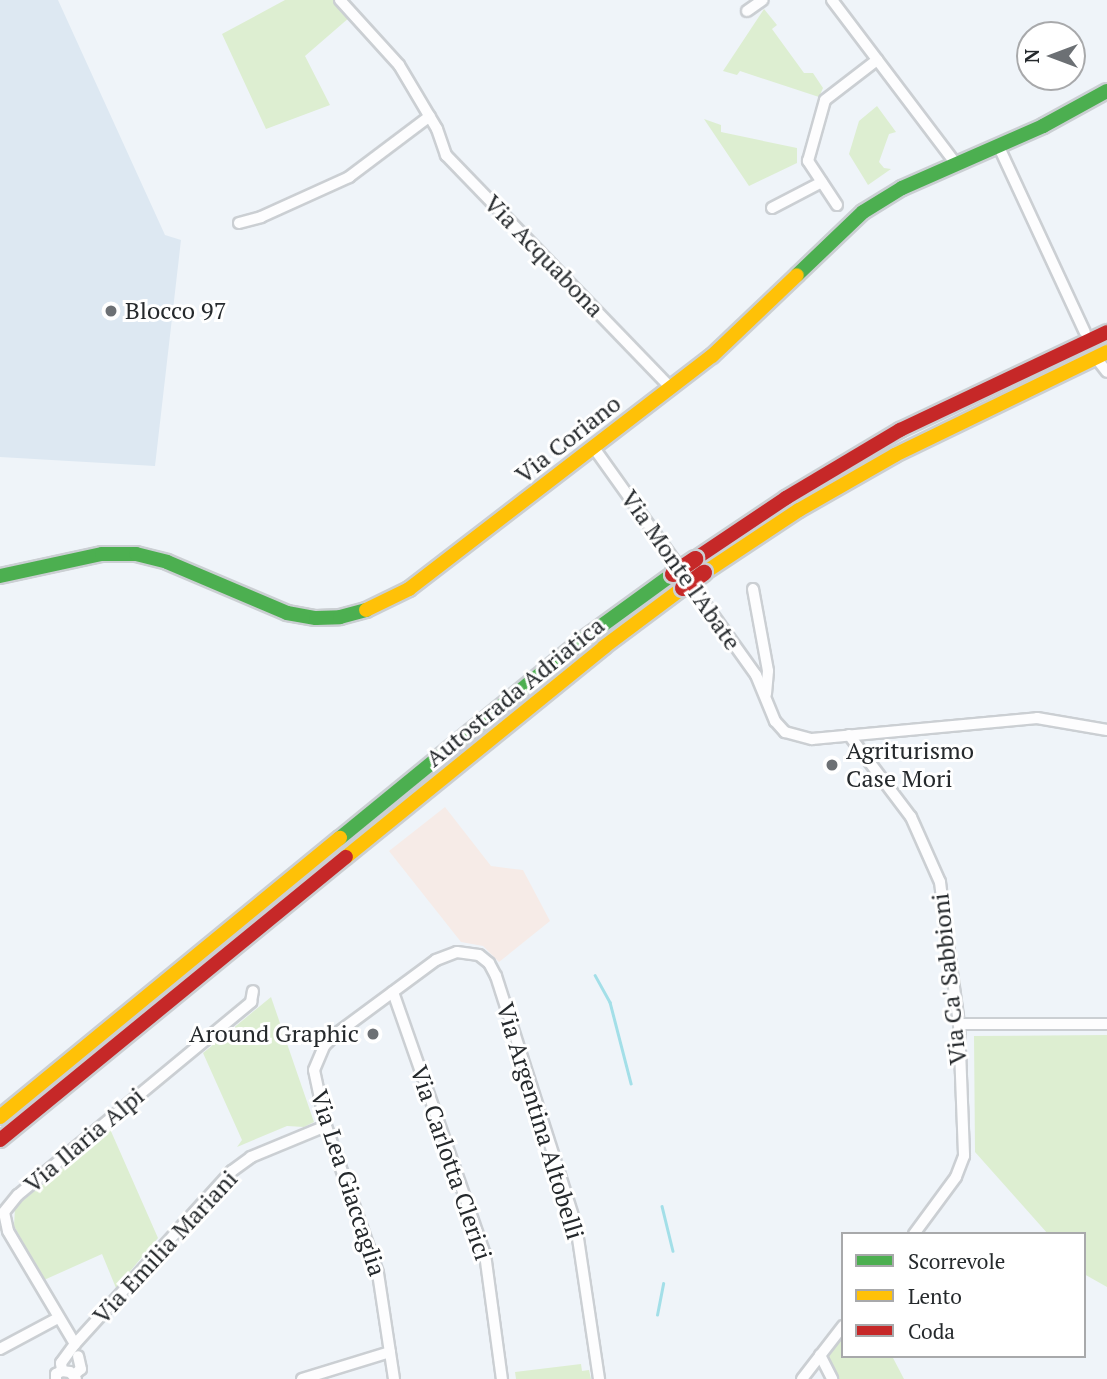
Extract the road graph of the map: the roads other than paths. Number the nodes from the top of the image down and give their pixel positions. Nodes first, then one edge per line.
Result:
1 (340, 0) edge
2 (763, 0) edge
3 (832, 0) edge
4 (747, 11) dead end
5 (877, 60) junction
6 (1107, 91) edge
7 (430, 116) junction
8 (998, 145) junction
9 (956, 164) junction
10 (822, 182) junction
11 (837, 205) dead end
12 (772, 208) dead end
13 (239, 223) dead end
14 (1085, 332) dead end
15 (1107, 332) edge
16 (1104, 357) edge
17 (1107, 372) edge
18 (671, 388) junction
19 (594, 448) junction
20 (700, 566) junction
21 (0, 576) edge
22 (753, 589) dead end
23 (766, 694) junction
24 (1107, 730) edge
25 (849, 734) junction
26 (436, 960) joint
27 (253, 991) dead end
28 (393, 992) junction
29 (958, 1024) junction
30 (1107, 1024) edge
31 (0, 1117) edge
32 (326, 1126) junction
33 (0, 1140) edge
34 (915, 1232) edge
35 (58, 1318) junction
36 (841, 1329) edge
37 (75, 1344) junction
38 (0, 1349) edge
39 (390, 1352) junction
40 (820, 1355) junction
41 (78, 1356) dead end
42 (59, 1375) edge
43 (75, 1377) edge
44 (302, 1379) edge
45 (394, 1379) edge
46 (502, 1379) edge
47 (599, 1379) edge
48 (802, 1379) edge
49 (832, 1379) edge

1 - 7 street, Via Acquabona
2 - 4 street
3 - 5 street
5 - 9 street
5 - 10 street
6 - 8 main road, Via Coriano
7 - 13 street
7 - 18 street, Via Acquabona
8 - 9 main road, Via Coriano
8 - 14 street
9 - 18 main road, Via Coriano
10 - 11 street
10 - 12 street
15 - 20 main road, Autostrada Adriatica
16 - 17 street
16 - 20 main road, Autostrada Adriatica
18 - 19 main road, Via Coriano
19 - 21 main road, Via Coriano
19 - 23 street, Via Monte l'Abate
20 - 31 main road, Autostrada Adriatica, bridge
20 - 33 main road, Autostrada Adriatica, bridge
22 - 23 street, Via Monte l'Abate
23 - 25 street, Via Monte l'Abate
24 - 25 street, Via Monte l'Abate
25 - 29 street, Via Ca' Sabbioni
26 - 28 street, Via Lea Giaccaglia
26 - 47 street, Via Argentina Altobelli
27 - 35 street, Via Ilaria Alpi
28 - 32 street, Via Lea Giaccaglia
28 - 46 street, Via Carlotta Clerici
29 - 30 street
29 - 34 street, Via Ca' Sabbioni
32 - 37 street, Via Emilia Mariani
32 - 39 street, Via Lea Giaccaglia
35 - 37 street, Via Ilaria Alpi
35 - 38 street
36 - 40 street
37 - 42 street, Via Emilia Mariani
39 - 44 street
39 - 45 street, Via Lea Giaccaglia
40 - 48 street
40 - 49 street
41 - 43 street
42 - 43 street

